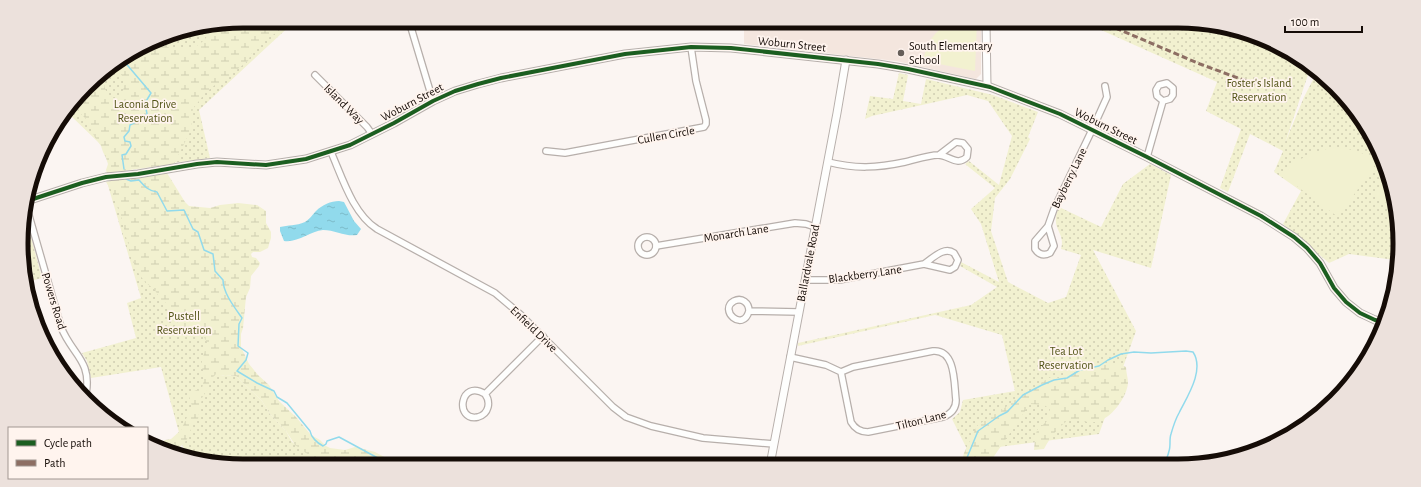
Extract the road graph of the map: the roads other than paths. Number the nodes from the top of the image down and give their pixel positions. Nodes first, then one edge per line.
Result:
1 (411, 28) edge
2 (986, 28) edge
3 (691, 46) junction
4 (846, 60) junction
5 (314, 75) dead end
6 (987, 86) junction
7 (1105, 86) dead end
8 (433, 101) junction
9 (1163, 101) dead end
10 (1092, 130) junction
11 (372, 134) junction
12 (546, 151) dead end
13 (331, 152) junction
14 (939, 155) junction
15 (1147, 157) junction
16 (828, 162) junction
17 (33, 198) edge
18 (30, 217) edge
19 (1048, 226) junction
20 (815, 227) junction
21 (656, 246) dead end
22 (924, 264) junction
23 (805, 280) junction
24 (749, 311) dead end
25 (799, 312) junction
26 (1379, 321) edge
27 (543, 336) junction
28 (790, 357) junction
29 (842, 372) junction
30 (86, 391) edge
31 (484, 394) junction
32 (774, 444) junction
33 (771, 459) edge

1 - 8 street
2 - 6 street
3 - 4 street, Woburn Street
3 - 8 street, Woburn Street
3 - 12 street, Cullen Circle
4 - 6 street, Woburn Street
4 - 16 street, Ballardvale Road
5 - 11 street, Island Way
6 - 10 street, Woburn Street
7 - 10 street, Bayberry Lane
8 - 11 street, Woburn Street
9 - 15 street
10 - 15 street, Woburn Street
10 - 19 street, Bayberry Lane
11 - 13 street, Woburn Street
13 - 17 street, Woburn Street
13 - 27 street, Enfield Drive
14 - 14 street
14 - 16 street
15 - 26 street, Woburn Street
16 - 20 street, Ballardvale Road
18 - 30 street, Powers Road
19 - 19 street, Bayberry Lane
20 - 21 street, Monarch Lane
20 - 23 street, Ballardvale Road
22 - 22 street, Blackberry Lane
22 - 23 street, Blackberry Lane
23 - 25 street, Ballardvale Road
24 - 25 street
25 - 28 street, Ballardvale Road
27 - 31 street
27 - 32 street, Enfield Drive
28 - 29 street
28 - 32 street, Ballardvale Road
29 - 29 street, Tilton Lane
31 - 31 street
32 - 33 street, Ballardvale Road

